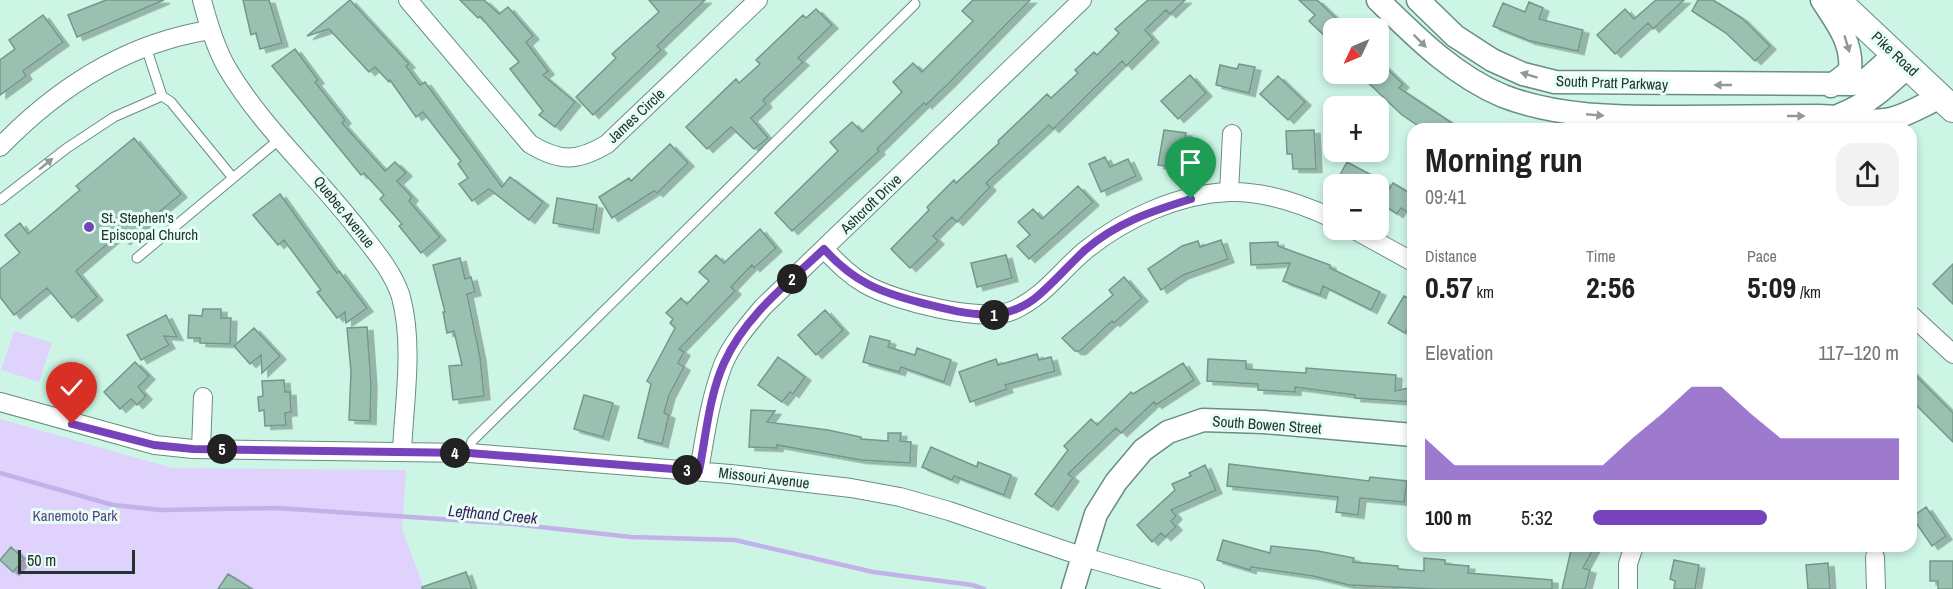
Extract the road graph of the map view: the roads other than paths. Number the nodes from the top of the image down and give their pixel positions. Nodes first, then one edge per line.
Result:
1 (202, 0) edge
2 (408, 0) edge
3 (758, 0) edge
4 (1082, 0) edge
5 (1378, 0) edge
6 (1418, 0) edge
7 (1822, 0) edge
8 (1838, 0) edge
9 (915, 4) dead end
10 (210, 30) junction
11 (146, 47) junction
12 (1901, 60) junction
13 (1570, 84) junction
14 (1831, 86) junction
15 (162, 96) junction
16 (1947, 103) edge
17 (1838, 116) junction
18 (1565, 121) edge
19 (1232, 134) dead end
20 (281, 138) junction
21 (0, 147) edge
22 (233, 178) junction
23 (1229, 192) junction
24 (0, 200) edge
25 (1323, 214) edge
26 (1373, 240) edge
27 (824, 249) junction
28 (137, 258) dead end
29 (1407, 259) edge
30 (1917, 321) edge
31 (1953, 354) edge
32 (203, 397) dead end
33 (0, 402) edge
34 (1407, 434) edge
35 (201, 449) junction
36 (402, 452) junction
37 (469, 453) junction
38 (699, 471) junction
39 (1632, 552) edge
40 (1084, 557) junction
41 (1875, 557) dead end
42 (1073, 589) edge
43 (1195, 589) edge
44 (1628, 589) edge
45 (1876, 589) edge

1 - 10 street, Quebec Avenue
2 - 3 street, James Circle
4 - 27 street, Ashcroft Drive
5 -> 18 street, South Pratt Parkway
13 -> 6 street, South Pratt Parkway
7 -> 14 street
8 - 12 main road, Pike Road
9 - 37 lane
10 - 11 street
10 - 20 street, Quebec Avenue
11 - 15 lane
11 - 21 street
12 - 14 street, South Pratt Parkway
12 - 16 main road, Pike Road
12 - 17 street, South Pratt Parkway
14 -> 13 street, South Pratt Parkway
13 - 18 street
15 - 22 lane
24 -> 15 lane
16 - 17 street, South Pratt Parkway
18 -> 17 street, South Pratt Parkway
19 - 23 street
20 - 22 lane
20 - 36 street, Quebec Avenue
22 - 28 lane
23 - 25 street
23 - 27 street
26 - 29 street
27 - 38 street, Ashcroft Drive
30 - 31 street
32 - 35 street
33 - 35 street, Missouri Avenue
34 - 40 street, South Bowen Street
35 - 36 street, Missouri Avenue
36 - 37 street, Missouri Avenue
37 - 38 street, Missouri Avenue
38 - 40 street, Missouri Avenue
39 - 44 street
40 - 42 street, South Bowen Street
40 - 43 street, Missouri Avenue
41 - 45 street

